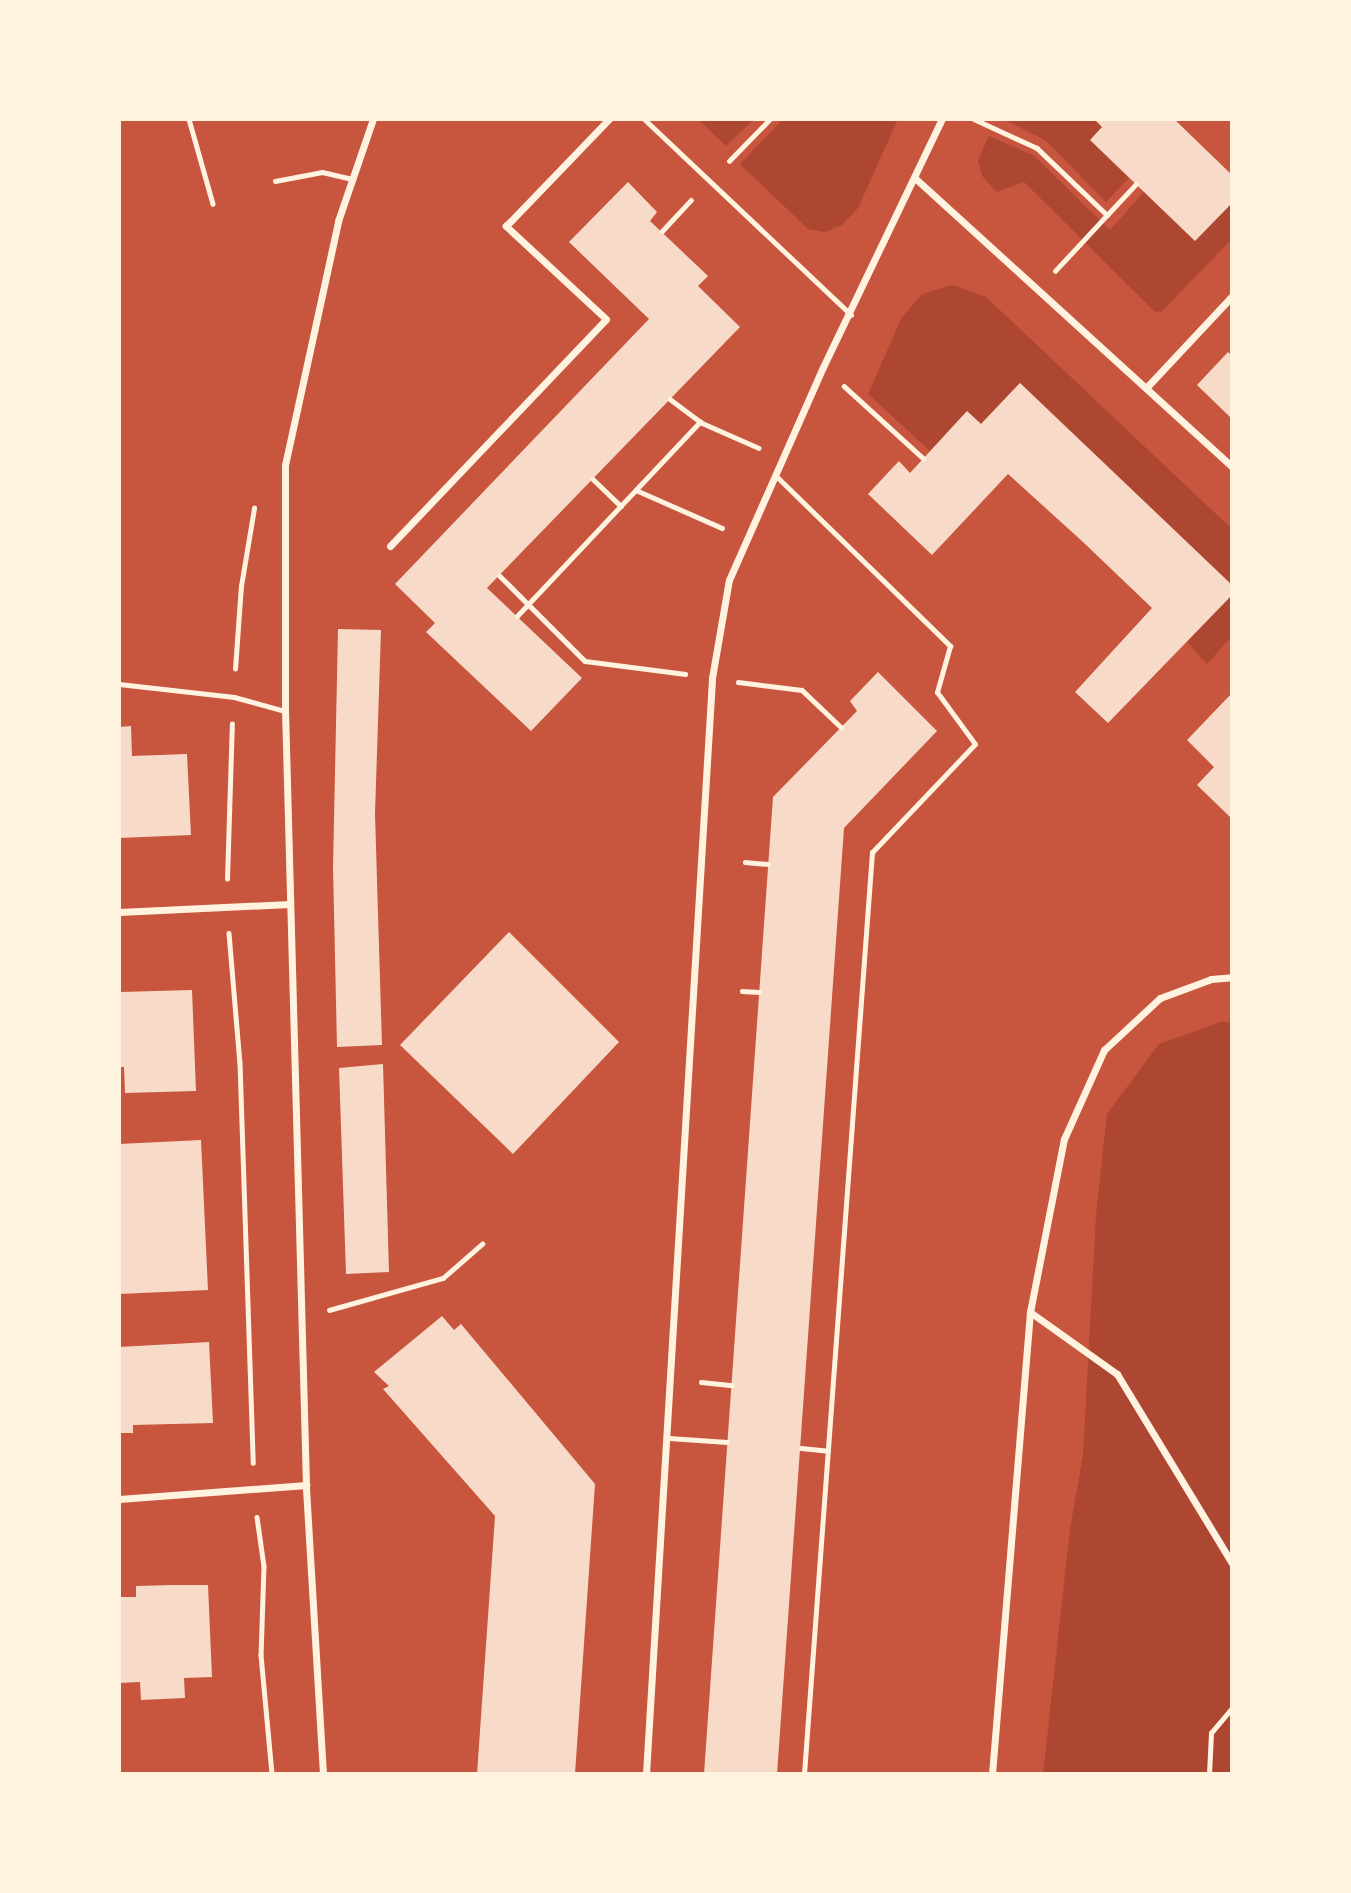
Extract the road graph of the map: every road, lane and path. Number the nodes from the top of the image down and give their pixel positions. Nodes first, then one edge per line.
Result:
1 (190, 119) edge
2 (373, 119) edge
3 (609, 119) edge
4 (645, 119) edge
5 (942, 119) edge
6 (974, 119) edge
7 (352, 179) junction
8 (916, 179) junction
9 (275, 181) dead end
10 (1136, 184) dead end
11 (214, 204) dead end
12 (1107, 215) junction
13 (1037, 290) junction
14 (1232, 296) edge
15 (851, 314) junction
16 (823, 367) junction
17 (1146, 388) junction
18 (670, 399) dead end
19 (700, 422) junction
20 (782, 458) junction
21 (923, 458) dead end
22 (1232, 467) edge
23 (775, 475) junction
24 (593, 479) dead end
25 (636, 490) junction
26 (621, 506) junction
27 (254, 507) dead end
28 (746, 539) junction
29 (390, 546) dead end
30 (500, 576) dead end
31 (528, 604) junction
32 (517, 616) dead end
33 (712, 678) junction
34 (119, 684) edge
35 (234, 697) junction
36 (285, 711) junction
37 (841, 727) dead end
38 (745, 862) dead end
39 (768, 864) dead end
40 (290, 904) junction
41 (226, 905) junction
42 (119, 912) edge
43 (1232, 977) edge
44 (741, 991) dead end
45 (759, 992) dead end
46 (482, 1244) dead end
47 (1030, 1312) junction
48 (301, 1317) junction
49 (701, 1382) dead end
50 (732, 1385) dead end
51 (669, 1438) junction
52 (727, 1442) dead end
53 (801, 1448) dead end
54 (828, 1451) junction
55 (306, 1485) junction
56 (253, 1488) junction
57 (119, 1499) edge
58 (1232, 1563) edge
59 (1232, 1708) edge
60 (272, 1774) edge
61 (323, 1774) edge
62 (646, 1774) edge
63 (804, 1774) edge
64 (992, 1774) edge
65 (1209, 1774) edge

1 - 11 path
2 - 7 street
3 - 29 street
4 - 15 lane
5 - 8 street
6 - 12 path
7 - 9 lane
7 - 36 street
8 - 13 street
8 - 15 street
10 - 12 path
12 - 13 path
13 - 17 street
14 - 17 street
15 - 16 street
16 - 20 street
16 - 21 path
17 - 22 street
18 - 19 path
19 - 20 path
19 - 25 path
20 - 23 street
23 - 28 street
23 - 54 lane
24 - 26 path
25 - 26 path
25 - 28 path
26 - 31 path
27 - 35 path
28 - 33 street
30 - 31 path
31 - 32 path
31 - 33 path
33 - 37 path
33 - 51 street
34 - 35 lane
35 - 36 lane
35 - 41 path
36 - 40 street
38 - 39 path
40 - 41 street
40 - 48 street
41 - 42 street
41 - 56 path
43 - 47 street
44 - 45 path
46 - 48 path
47 - 58 street
47 - 64 street
48 - 55 street
49 - 50 path
51 - 52 lane
51 - 62 street
53 - 54 lane
54 - 63 lane
55 - 56 street
55 - 61 street
56 - 57 street
56 - 60 path
59 - 65 path

